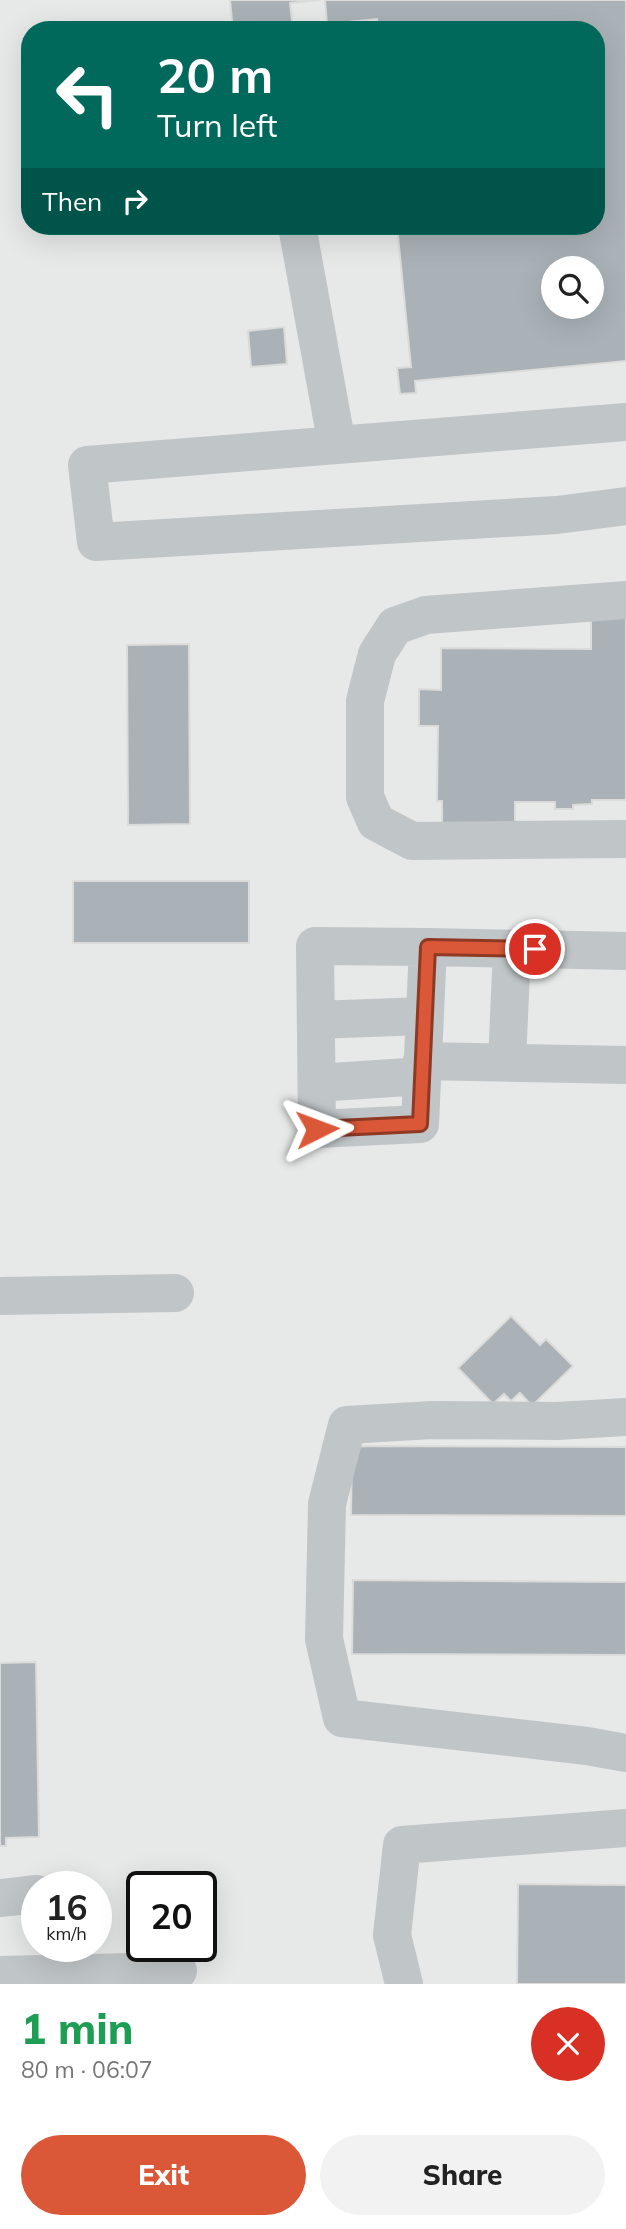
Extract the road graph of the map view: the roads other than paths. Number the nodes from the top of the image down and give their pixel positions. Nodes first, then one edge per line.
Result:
1 (299, 235) edge
2 (626, 422) edge
3 (337, 445) junction
4 (626, 506) edge
5 (626, 600) edge
6 (626, 839) edge
7 (428, 947) junction
8 (512, 948) junction
9 (626, 951) edge
10 (425, 1016) junction
11 (316, 1020) junction
12 (508, 1062) junction
13 (626, 1065) edge
14 (422, 1068) junction
15 (175, 1293) dead end
16 (0, 1296) edge
17 (626, 1417) edge
18 (626, 1753) edge
19 (626, 1828) edge
20 (21, 1896) edge
21 (0, 1898) edge
22 (177, 1971) dead end
23 (0, 1975) edge
24 (404, 1984) edge

1 - 3 lane
2 - 3 lane
3 - 4 lane
5 - 6 lane
7 - 8 lane
7 - 10 lane
7 - 11 lane
8 - 9 lane
8 - 12 lane
10 - 11 lane
10 - 14 lane
11 - 14 lane
12 - 13 lane
12 - 14 lane
15 - 16 lane
17 - 18 lane
19 - 24 lane
20 - 21 lane
22 - 23 lane

